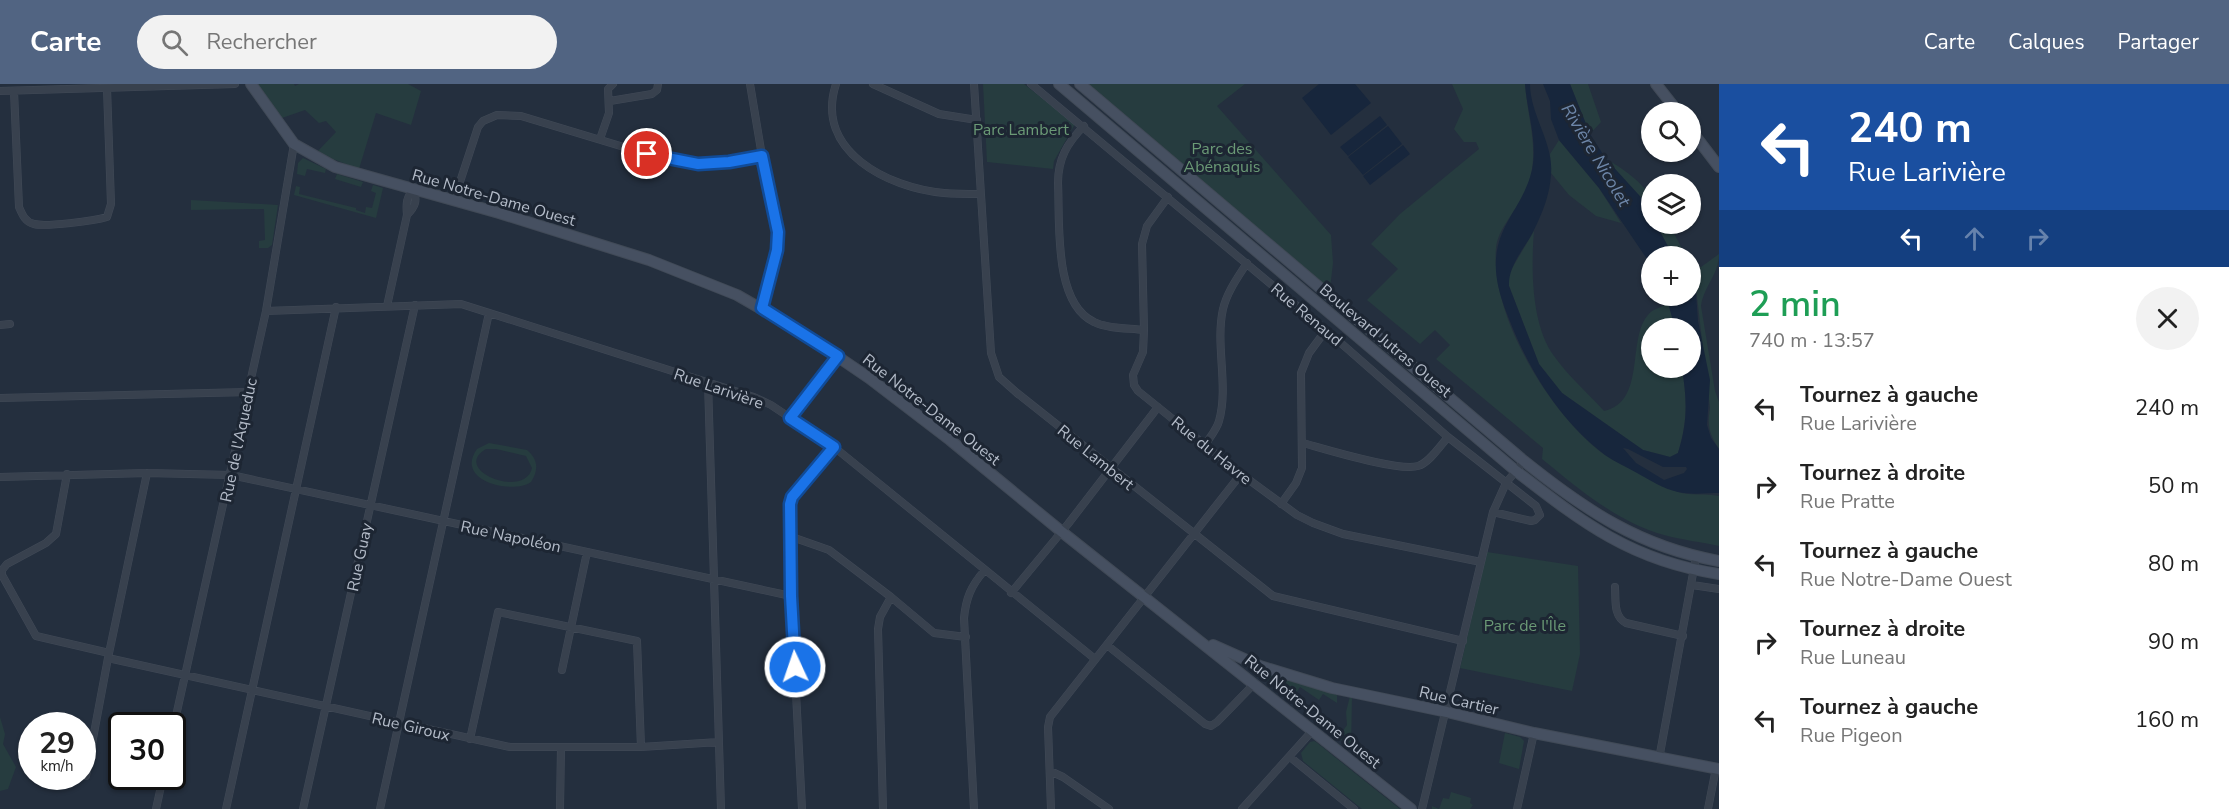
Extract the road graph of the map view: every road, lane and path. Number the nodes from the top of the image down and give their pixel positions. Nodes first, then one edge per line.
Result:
1 (235, 84) edge
2 (250, 84) edge
3 (613, 84) edge
4 (658, 84) edge
5 (750, 84) edge
6 (836, 84) edge
7 (873, 84) edge
8 (974, 84) edge
9 (1031, 84) edge
10 (1059, 84) edge
11 (1080, 84) edge
12 (1656, 84) edge
13 (107, 88) junction
14 (0, 91) edge
15 (14, 91) junction
16 (610, 101) junction
17 (1670, 102) edge
18 (976, 120) junction
19 (1084, 126) junction
20 (600, 139) junction
21 (1701, 143) edge
22 (294, 144) junction
23 (762, 156) junction
24 (1719, 167) edge
25 (414, 189) junction
26 (981, 194) junction
27 (1168, 196) junction
28 (454, 200) junction
29 (1247, 263) junction
30 (415, 305) junction
31 (387, 306) junction
32 (336, 307) junction
33 (762, 308) junction
34 (266, 311) junction
35 (489, 313) junction
36 (10, 324) dead end
37 (0, 325) edge
38 (1144, 330) junction
39 (1326, 330) junction
40 (838, 356) junction
41 (708, 382) junction
42 (249, 392) junction
43 (0, 398) edge
44 (1158, 407) junction
45 (790, 418) junction
46 (1448, 437) junction
47 (1303, 443) junction
48 (1205, 445) junction
49 (834, 447) junction
50 (1524, 461) junction
51 (1111, 469) junction
52 (1516, 471) junction
53 (147, 473) junction
54 (67, 474) junction
55 (1241, 474) junction
56 (231, 475) junction
57 (0, 477) edge
58 (1506, 483) junction
59 (296, 490) junction
60 (1281, 504) junction
61 (370, 506) junction
62 (1493, 512) junction
63 (443, 521) junction
64 (1062, 532) junction
65 (1194, 534) junction
66 (792, 537) junction
67 (587, 552) junction
68 (1696, 557) junction
69 (1719, 561) edge
70 (1481, 562) junction
71 (1695, 570) junction
72 (984, 571) junction
73 (1719, 574) edge
74 (713, 579) junction
75 (1692, 585) junction
76 (1615, 587) dead end
77 (1719, 589) edge
78 (1011, 593) junction
79 (791, 596) junction
80 (1145, 596) junction
81 (891, 597) junction
82 (571, 627) junction
83 (1683, 636) junction
84 (966, 637) junction
85 (1199, 639) junction
86 (1463, 641) junction
87 (1107, 645) junction
88 (109, 655) junction
89 (1095, 659) junction
90 (562, 670) dead end
91 (186, 674) junction
92 (1255, 683) junction
93 (252, 690) junction
94 (326, 706) junction
95 (177, 712) edge
96 (1447, 712) junction
97 (398, 722) junction
98 (96, 723) edge
99 (1313, 730) junction
100 (1534, 733) junction
101 (470, 739) junction
102 (719, 742) junction
103 (561, 747) junction
104 (641, 747) junction
105 (1290, 757) junction
106 (1659, 759) junction
107 (1717, 768) edge
108 (1050, 771) junction
109 (160, 790) edge
110 (156, 809) edge
111 (226, 809) edge
112 (303, 809) edge
113 (380, 809) edge
114 (560, 809) edge
115 (721, 809) edge
116 (802, 809) edge
117 (884, 809) edge
118 (974, 809) edge
119 (1051, 809) edge
120 (1109, 809) edge
121 (1242, 809) edge
122 (1354, 809) edge
123 (1411, 809) edge
124 (1422, 809) edge
125 (1517, 809) edge
126 (1708, 809) edge

1 - 13 street
2 - 22 street, Rue Notre-Dame Ouest
3 - 16 street
4 - 16 street
5 - 23 street
6 - 26 street
7 - 18 street
8 - 18 street, Rue Lambert
9 - 19 street, Rue Renaud
10 - 52 street, Boulevard Jutras Ouest
11 - 50 street, Boulevard Jutras Ouest
12 - 17 street
13 - 15 street
13 - 15 street
14 - 15 street
16 - 20 street
18 - 26 street, Rue Lambert
19 - 27 street, Rue Renaud
19 - 38 street
20 - 23 street
20 - 28 street
21 - 24 street
22 - 25 street, Rue Notre-Dame Ouest
22 - 34 street, Rue de l'Aqueduc
23 - 33 street
25 - 28 street, Rue Notre-Dame Ouest
25 - 31 street
26 - 51 street, Rue Lambert
27 - 29 street, Rue Renaud
27 - 38 street, Rue du Havre
28 - 33 street, Rue Notre-Dame Ouest
29 - 39 street, Rue Renaud
29 - 48 street
30 - 31 street, Rue Larivière
30 - 35 street, Rue Larivière
30 - 61 street, Rue Guay
31 - 32 street, Rue Larivière
32 - 34 street, Rue Larivière
32 - 59 street
33 - 40 street, Rue Notre-Dame Ouest
34 - 42 street, Rue de l'Aqueduc
35 - 41 street, Rue Larivière
35 - 63 street
36 - 37 street
38 - 44 street, Rue du Havre
39 - 46 street, Rue Renaud
39 - 47 street
40 - 45 street
40 - 64 street, Rue Notre-Dame Ouest
41 - 45 street, Rue Larivière
41 - 74 street
42 - 43 street
42 - 56 street, Rue de l'Aqueduc
44 - 48 street, Rue du Havre
44 - 51 street
45 - 49 street, Rue Larivière
46 - 47 street
46 - 58 street, Rue Renaud
47 - 60 street
48 - 55 street, Rue du Havre
49 - 66 street
49 - 72 street, Rue Larivière
50 - 52 street
50 - 68 street, Boulevard Jutras Ouest
51 - 64 street
51 - 65 street, Rue Lambert
52 - 58 street
52 - 71 street, Boulevard Jutras Ouest
53 - 54 street, Rue Napoléon
53 - 56 street, Rue Napoléon
53 - 88 street
54 - 57 street, Rue Napoléon
54 - 88 street, Rue Giroux
55 - 60 street, Rue du Havre
55 - 65 street
56 - 59 street, Rue Napoléon
56 - 91 street, Rue de l'Aqueduc
58 - 62 street
58 - 62 street, Rue Renaud
59 - 61 street, Rue Napoléon
59 - 93 street
60 - 70 street, Rue du Havre
61 - 63 street, Rue Napoléon
61 - 94 street, Rue Guay
62 - 70 street
63 - 67 street, Rue Napoléon
63 - 97 street
64 - 78 street
64 - 80 street, Rue Notre-Dame Ouest
65 - 80 street
65 - 86 street, Rue Lambert
66 - 79 street
66 - 81 street
67 - 74 street, Rue Napoléon
67 - 82 street
68 - 69 street, Boulevard Jutras Ouest
68 - 71 street
70 - 86 street
71 - 73 street, Boulevard Jutras Ouest
71 - 75 street
72 - 78 street, Rue Larivière
72 - 84 street
74 - 79 street, Rue Napoléon
74 - 102 street
75 - 77 street
75 - 83 street
76 - 83 street
78 - 89 street, Rue Larivière
79 - 116 street
80 - 85 street, Rue Notre-Dame Ouest
80 - 87 street
81 - 84 street
81 - 117 street
82 - 90 street
82 - 101 street
82 - 104 street
83 - 106 street
84 - 118 street
85 - 92 street, Rue Notre-Dame Ouest
85 - 96 street, Rue Cartier
86 - 96 street
87 - 89 street
87 - 92 street
88 - 91 street, Rue Giroux
88 - 98 street
89 - 108 street
91 - 93 street, Rue Giroux
91 - 95 street, Rue de l'Aqueduc
92 - 99 street, Rue Notre-Dame Ouest
93 - 94 street, Rue Giroux
93 - 111 street
94 - 97 street, Rue Giroux
94 - 112 street, Rue Guay
96 - 100 street, Rue Cartier
96 - 124 street
97 - 101 street, Rue Giroux
97 - 113 street
99 - 105 street
99 - 123 street, Rue Notre-Dame Ouest
100 - 106 street, Rue Cartier
100 - 125 street
101 - 103 street, Rue Giroux
102 - 104 street, Rue Giroux
102 - 115 street
103 - 104 street, Rue Giroux
103 - 114 street
105 - 121 street
105 - 122 street
106 - 107 street, Rue Cartier
107 - 126 street
108 - 119 street
108 - 120 street
109 - 110 street

